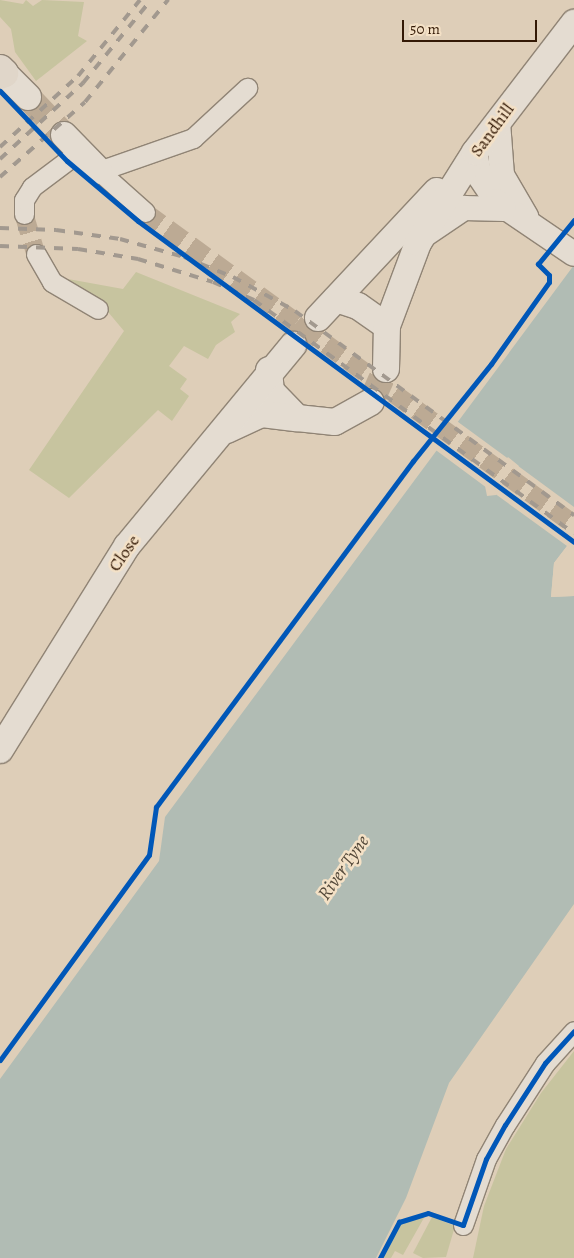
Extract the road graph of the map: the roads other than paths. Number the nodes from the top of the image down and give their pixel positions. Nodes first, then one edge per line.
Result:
1 (574, 23) edge
2 (1, 72) edge
3 (247, 88) dead end
4 (28, 97) tunnel mouth
5 (498, 122) junction
6 (72, 143) joint
7 (475, 152) junction
8 (100, 171) junction
9 (504, 208) junction
10 (145, 212) tunnel mouth
11 (24, 214) tunnel mouth
12 (538, 227) junction
13 (418, 243) junction
14 (36, 254) tunnel mouth
15 (574, 254) edge
16 (336, 299) junction
17 (98, 309) dead end
18 (318, 318) tunnel mouth
19 (387, 326) junction
20 (293, 345) tunnel mouth
21 (386, 369) tunnel mouth
22 (269, 370) junction
23 (371, 402) tunnel mouth
24 (297, 418) junction
25 (212, 444) junction
26 (0, 750) edge
27 (574, 1031) edge
28 (464, 1225) dead end

1 - 5 main road, Sandhill
2 - 4 main road
3 - 8 street
5 - 7 main road, Sandhill
5 - 12 street
6 - 8 main road
6 - 11 street
7 - 9 street
7 - 13 main road, Sandhill
7 - 16 main road
8 - 10 street
9 - 12 street
9 - 13 street
12 - 15 street
13 - 19 main road, Sandhill
14 - 17 street
16 - 18 main road
16 - 19 main road
19 - 21 main road, Sandhill
20 - 22 main road, Close
22 - 24 main road
22 - 25 main road, Close
23 - 24 main road
24 - 25 main road
25 - 26 main road, Close
27 - 28 street

